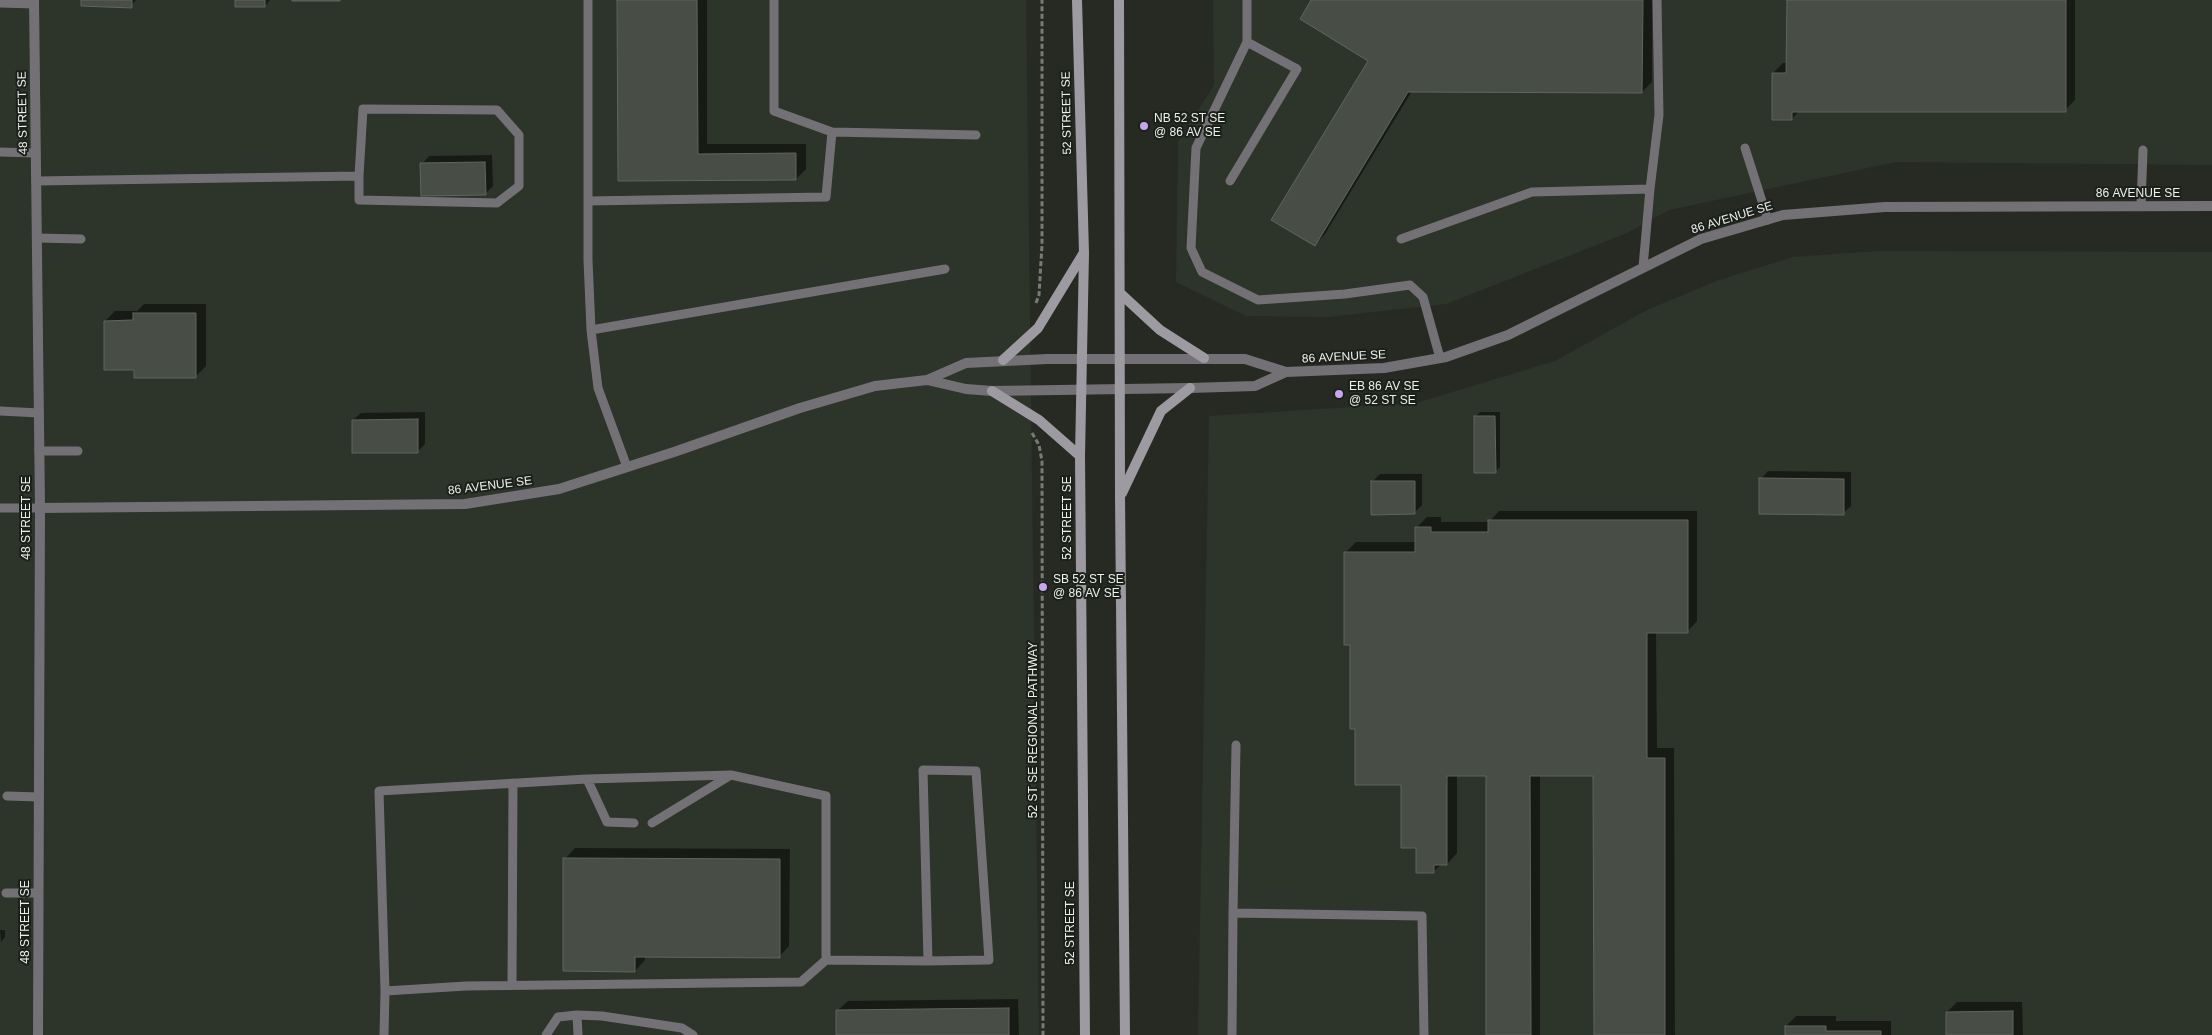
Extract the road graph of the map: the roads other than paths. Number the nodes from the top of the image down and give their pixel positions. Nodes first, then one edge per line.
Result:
1 (588, 0) edge
2 (774, 0) edge
3 (1077, 0) edge
4 (1119, 0) edge
5 (1247, 0) edge
6 (1657, 0) edge
7 (34, 2) edge
8 (0, 3) edge
9 (1247, 42) junction
10 (832, 132) junction
11 (976, 135) dead end
12 (1745, 148) dead end
13 (2143, 150) dead end
14 (0, 152) edge
15 (36, 153) junction
16 (359, 176) junction
17 (36, 181) junction
18 (1230, 182) dead end
19 (1650, 189) junction
20 (588, 201) junction
21 (2141, 206) junction
22 (2212, 206) edge
23 (1768, 220) junction
24 (37, 238) junction
25 (81, 239) dead end
26 (1402, 239) dead end
27 (1084, 253) junction
28 (1643, 267) junction
29 (945, 269) dead end
30 (1121, 294) junction
31 (590, 330) junction
32 (1204, 358) junction
33 (1440, 358) junction
34 (1082, 359) junction
35 (1003, 360) junction
36 (1121, 360) junction
37 (1286, 372) junction
38 (927, 380) junction
39 (1083, 388) junction
40 (1121, 388) junction
41 (1190, 388) junction
42 (992, 391) junction
43 (0, 411) edge
44 (39, 413) junction
45 (39, 451) junction
46 (78, 451) dead end
47 (1080, 456) junction
48 (627, 467) junction
49 (1120, 496) junction
50 (0, 508) edge
51 (40, 508) junction
52 (1236, 745) dead end
53 (731, 775) junction
54 (587, 779) junction
55 (514, 783) junction
56 (7, 796) dead end
57 (39, 796) junction
58 (634, 823) dead end
59 (652, 823) dead end
60 (6, 893) dead end
61 (38, 894) junction
62 (1233, 913) junction
63 (826, 960) junction
64 (928, 961) junction
65 (512, 985) junction
66 (385, 991) junction
67 (577, 1015) junction
68 (38, 1035) edge
69 (384, 1035) edge
70 (546, 1035) edge
71 (578, 1035) edge
72 (693, 1035) edge
73 (1085, 1035) edge
74 (1126, 1035) edge
75 (1232, 1035) edge
76 (1424, 1035) edge

1 - 20 lane
2 - 10 lane
3 - 27 main road, 52 STREET SE
4 - 30 main road
5 - 9 lane
6 - 19 lane
7 - 8 lane
7 - 15 street, 48 STREET SE
9 - 18 lane
9 - 33 lane
10 - 11 lane
10 - 20 lane
12 - 23 lane
13 - 21 lane
14 - 15 lane
15 - 17 street, 48 STREET SE
16 - 16 lane
16 - 17 lane
17 - 24 street, 48 STREET SE
19 - 26 lane
19 - 28 lane
20 - 31 lane
21 - 22 street, 86 AVENUE SE
21 - 23 street, 86 AVENUE SE
23 - 28 street, 86 AVENUE SE
24 - 25 lane
24 - 44 street, 48 STREET SE
27 - 34 main road, 52 STREET SE
27 - 35 main road
28 - 33 street, 86 AVENUE SE
29 - 31 lane
30 - 32 main road
30 - 36 main road
31 - 48 lane
32 - 36 street, 86 AVENUE SE
32 - 37 street, 86 AVENUE SE
33 - 37 street, 86 AVENUE SE
34 - 35 street, 86 AVENUE SE
34 - 36 street, 86 AVENUE SE
34 - 39 main road, 52 STREET SE
35 - 38 street, 86 AVENUE SE
36 - 40 main road
37 - 41 street, 86 AVENUE SE
38 - 42 street, 86 AVENUE SE
38 - 48 street, 86 AVENUE SE
39 - 40 street, 86 AVENUE SE
39 - 42 street, 86 AVENUE SE
39 - 47 main road, 52 STREET SE
40 - 41 street, 86 AVENUE SE
40 - 49 main road
41 - 49 main road
42 - 47 main road
43 - 44 lane
44 - 45 street, 48 STREET SE
45 - 46 lane
45 - 51 street, 48 STREET SE
47 - 73 main road, 52 STREET SE
48 - 51 street, 86 AVENUE SE
49 - 74 main road
50 - 51 lane
51 - 57 street, 48 STREET SE
52 - 62 lane
53 - 54 lane
53 - 59 lane
53 - 63 lane
54 - 55 lane
54 - 58 lane
55 - 65 lane
55 - 66 lane
56 - 57 lane
57 - 61 street, 48 STREET SE
60 - 61 lane
61 - 68 street, 48 STREET SE
62 - 75 lane
62 - 76 lane
63 - 64 lane
63 - 65 lane
64 - 64 lane
65 - 66 lane
66 - 69 lane
67 - 70 lane
67 - 71 lane
67 - 72 lane

